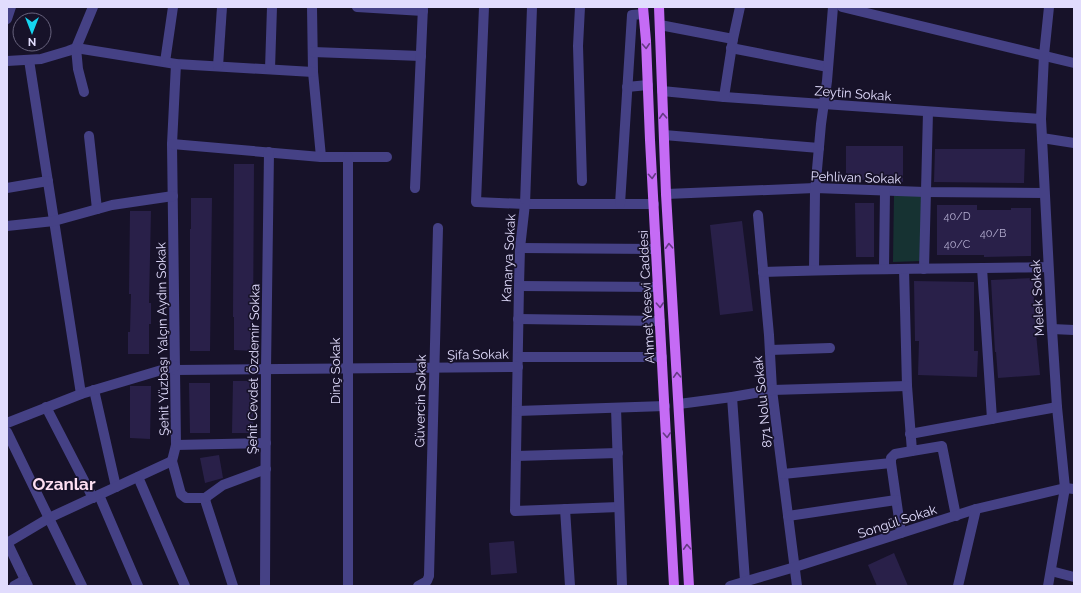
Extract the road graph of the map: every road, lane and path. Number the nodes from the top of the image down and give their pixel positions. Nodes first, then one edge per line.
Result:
1 (11, 7) edge
2 (93, 7) edge
3 (173, 7) edge
4 (222, 7) edge
5 (272, 7) edge
6 (312, 7) edge
7 (357, 7) edge
8 (484, 7) edge
9 (532, 7) edge
10 (580, 7) edge
11 (659, 7) edge
12 (740, 7) edge
13 (834, 7) edge
14 (842, 7) edge
15 (1049, 7) edge
16 (423, 9) edge
17 (865, 9) edge
18 (643, 11) edge
19 (7, 20) edge
20 (660, 25) junction
21 (732, 43) junction
22 (76, 48) junction
23 (313, 52) junction
24 (1044, 55) junction
25 (421, 56) junction
26 (28, 60) junction
27 (7, 61) edge
28 (164, 62) junction
29 (1074, 63) edge
30 (176, 64) junction
31 (218, 66) junction
32 (828, 67) junction
33 (270, 69) junction
34 (313, 72) junction
35 (648, 85) junction
36 (627, 88) junction
37 (662, 91) junction
38 (84, 92) dead end
39 (724, 97) junction
40 (824, 104) junction
41 (928, 112) junction
42 (1041, 119) junction
43 (664, 135) junction
44 (89, 136) dead end
45 (1042, 138) junction
46 (1074, 143) edge
47 (172, 144) junction
48 (819, 148) junction
49 (269, 152) junction
50 (321, 157) junction
51 (348, 157) junction
52 (387, 157) dead end
53 (48, 181) junction
54 (582, 181) dead end
55 (7, 188) edge
56 (415, 188) dead end
57 (815, 188) junction
58 (885, 191) junction
59 (925, 192) junction
60 (1044, 193) junction
61 (666, 194) junction
62 (173, 196) junction
63 (525, 204) junction
64 (620, 204) junction
65 (654, 204) junction
66 (97, 209) junction
67 (758, 215) dead end
68 (54, 221) junction
69 (7, 226) edge
70 (438, 228) dead end
71 (520, 248) junction
72 (656, 249) junction
73 (1048, 267) junction
74 (982, 268) junction
75 (884, 269) junction
76 (904, 269) junction
77 (924, 269) junction
78 (814, 270) junction
79 (763, 272) junction
80 (519, 286) junction
81 (658, 286) junction
82 (518, 319) junction
83 (660, 321) junction
84 (1052, 329) junction
85 (1074, 330) edge
86 (830, 348) dead end
87 (770, 350) junction
88 (662, 357) junction
89 (518, 362) junction
90 (434, 367) junction
91 (175, 368) junction
92 (348, 368) junction
93 (266, 369) junction
94 (907, 386) junction
95 (94, 390) junction
96 (772, 390) junction
97 (81, 394) junction
98 (732, 397) junction
99 (679, 404) junction
100 (665, 406) junction
101 (1057, 407) junction
102 (46, 408) junction
103 (616, 408) junction
104 (517, 411) junction
105 (992, 419) junction
106 (7, 423) edge
107 (939, 429) junction
108 (7, 432) edge
109 (910, 434) junction
110 (266, 443) junction
111 (176, 445) junction
112 (942, 446) junction
113 (912, 451) junction
114 (618, 452) junction
115 (516, 456) junction
116 (172, 461) junction
117 (891, 463) junction
118 (266, 469) junction
119 (783, 474) junction
120 (138, 477) junction
121 (116, 487) junction
122 (1070, 488) edge
123 (96, 496) junction
124 (205, 498) junction
125 (896, 500) junction
126 (619, 507) junction
127 (565, 509) junction
128 (976, 510) junction
129 (788, 516) junction
130 (956, 516) junction
131 (49, 518) junction
132 (901, 533) junction
133 (7, 542) edge
134 (795, 567) junction
135 (1051, 571) junction
136 (1074, 577) edge
137 (744, 582) junction
138 (26, 583) edge
139 (14, 586) edge
140 (82, 586) edge
141 (138, 586) edge
142 (185, 586) edge
143 (233, 586) edge
144 (265, 586) edge
145 (348, 586) edge
146 (418, 586) edge
147 (570, 586) edge
148 (622, 586) edge
149 (674, 586) edge
150 (689, 586) edge
151 (730, 586) edge
152 (797, 586) edge
153 (958, 586) edge
154 (1048, 586) edge

1 - 19 street
2 - 22 street
3 - 28 street
4 - 31 street
5 - 33 street
6 - 23 street
7 - 16 street
8 - 63 street
9 - 63 street, Kanarya Sokak
10 - 54 street
11 - 20 main road, Ahmet Yesevi Caddesi
12 - 21 street
13 - 32 street
14 - 17 street
15 - 24 street, Melek Sokak
16 - 25 street
17 - 24 street
18 -> 35 main road, Ahmet Yesevi Caddesi
18 - 36 street
20 - 21 street
20 - 37 main road, Ahmet Yesevi Caddesi
21 - 32 street
21 - 39 street
22 - 26 street
22 - 28 street
22 - 38 street
23 - 25 street
23 - 34 street
24 - 29 street
24 - 42 street, Melek Sokak
25 - 56 street
26 - 27 street
26 - 53 street
28 - 30 street
30 - 31 street
30 - 47 street, Şehit Yüzbaşı Yalçın Aydın Sokak
31 - 33 street
32 - 40 street
33 - 34 street
34 - 50 street
35 - 36 street
35 -> 65 main road, Ahmet Yesevi Caddesi
36 - 64 street
37 - 39 street, Zeytin Sokak
43 -> 37 main road, Ahmet Yesevi Caddesi
39 - 40 street, Zeytin Sokak
40 - 41 street, Zeytin Sokak
40 - 48 street
41 - 42 street, Zeytin Sokak
41 - 59 street
42 - 45 street, Melek Sokak
43 - 48 street
43 - 61 main road, Ahmet Yesevi Caddesi
44 - 66 street
45 - 46 street
45 - 60 street, Melek Sokak
47 - 49 street
47 - 62 street, Şehit Yüzbaşı Yalçın Aydın Sokak
48 - 57 street
49 - 50 street
49 - 93 street, Şehit Cevdet Özdemir Sokka
50 - 51 street
51 - 52 street
51 - 92 street, Dinç Sokak
53 - 55 street
53 - 68 street
57 - 58 street, Pehlivan Sokak
57 - 61 street, Pehlivan Sokak
57 - 78 street
58 - 59 street, Pehlivan Sokak
58 - 75 street
59 - 60 street, Pehlivan Sokak
59 - 77 street
60 - 73 street, Melek Sokak
99 -> 61 main road, Ahmet Yesevi Caddesi
62 - 66 street
62 - 91 street, Şehit Yüzbaşı Yalçın Aydın Sokak
63 - 64 street
63 - 71 street, Kanarya Sokak
64 - 65 street
65 - 72 main road, Ahmet Yesevi Caddesi
66 - 68 street
67 - 79 street, 871 Nolu Sokak
68 - 69 street
68 - 97 street
70 - 90 street, Güvercin Sokak
71 - 72 street
71 - 80 street, Kanarya Sokak
72 - 81 main road, Ahmet Yesevi Caddesi
73 - 74 street
73 - 84 street, Melek Sokak
74 - 77 street
74 - 105 street
75 - 76 street
75 - 78 street
76 - 77 street
76 - 94 street
78 - 79 street
79 - 87 street, 871 Nolu Sokak
80 - 81 street
80 - 82 street, Kanarya Sokak
81 -> 83 main road, Ahmet Yesevi Caddesi
82 - 83 street
82 - 89 street, Kanarya Sokak
83 - 88 main road, Ahmet Yesevi Caddesi
84 - 85 street
84 - 101 street, Melek Sokak
86 - 87 street
87 - 96 street, 871 Nolu Sokak
88 - 89 street, Şifa Sokak
88 - 100 main road, Ahmet Yesevi Caddesi
89 - 90 street, Şifa Sokak
89 - 104 street, Kanarya Sokak
90 - 92 street, Şifa Sokak
90 - 146 street, Güvercin Sokak
91 - 93 street, Şifa Sokak
91 - 95 street, Şifa Sokak
91 - 111 street, Şehit Yüzbaşı Yalçın Aydın Sokak
92 - 93 street, Şifa Sokak
92 - 145 street, Dinç Sokak
93 - 110 street, Şehit Cevdet Özdemir Sokka
94 - 96 street
94 - 109 street
95 - 97 street, Şifa Sokak
95 - 121 street
96 - 98 street
96 - 119 street, 871 Nolu Sokak
97 - 102 street, Şifa Sokak
98 - 99 street
98 - 137 street
150 -> 99 main road, Ahmet Yesevi Caddesi
100 - 103 street
100 -> 149 main road, Ahmet Yesevi Caddesi
101 - 105 street
101 - 122 street, Melek Sokak
102 - 106 street, Şifa Sokak
102 - 123 street
103 - 104 street
103 - 114 street
104 - 115 street, Kanarya Sokak
105 - 107 street
107 - 109 street
107 - 112 street
108 - 131 street
109 - 113 street
110 - 111 street
110 - 118 street, Şehit Cevdet Özdemir Sokka
111 - 116 street, Şehit Yüzbaşı Yalçın Aydın Sokak
112 - 113 street
112 - 130 street
113 - 117 street
114 - 115 street
114 - 126 street
115 - 127 street, Kanarya Sokak
116 - 120 street
116 - 124 street, Şehit Yüzbaşı Yalçın Aydın Sokak
117 - 119 street
117 - 125 street
118 - 124 street
118 - 144 street, Şehit Cevdet Özdemir Sokka
119 - 129 street, 871 Nolu Sokak
120 - 121 street
120 - 142 street
121 - 123 street
122 - 128 street, Songül Sokak
122 - 135 street, Melek Sokak
123 - 131 street
123 - 141 street
124 - 143 street
125 - 129 street
125 - 132 street
126 - 127 street
126 - 148 street
127 - 147 street
128 - 130 street, Songül Sokak
128 - 153 street
129 - 134 street, 871 Nolu Sokak
130 - 132 street, Songül Sokak
131 - 133 street
131 - 140 street
132 - 134 street, Songül Sokak
133 - 138 street
134 - 137 street, Songül Sokak
134 - 152 street, 871 Nolu Sokak
135 - 136 street
135 - 154 street, Melek Sokak
137 - 151 street, Songül Sokak
138 - 139 street

